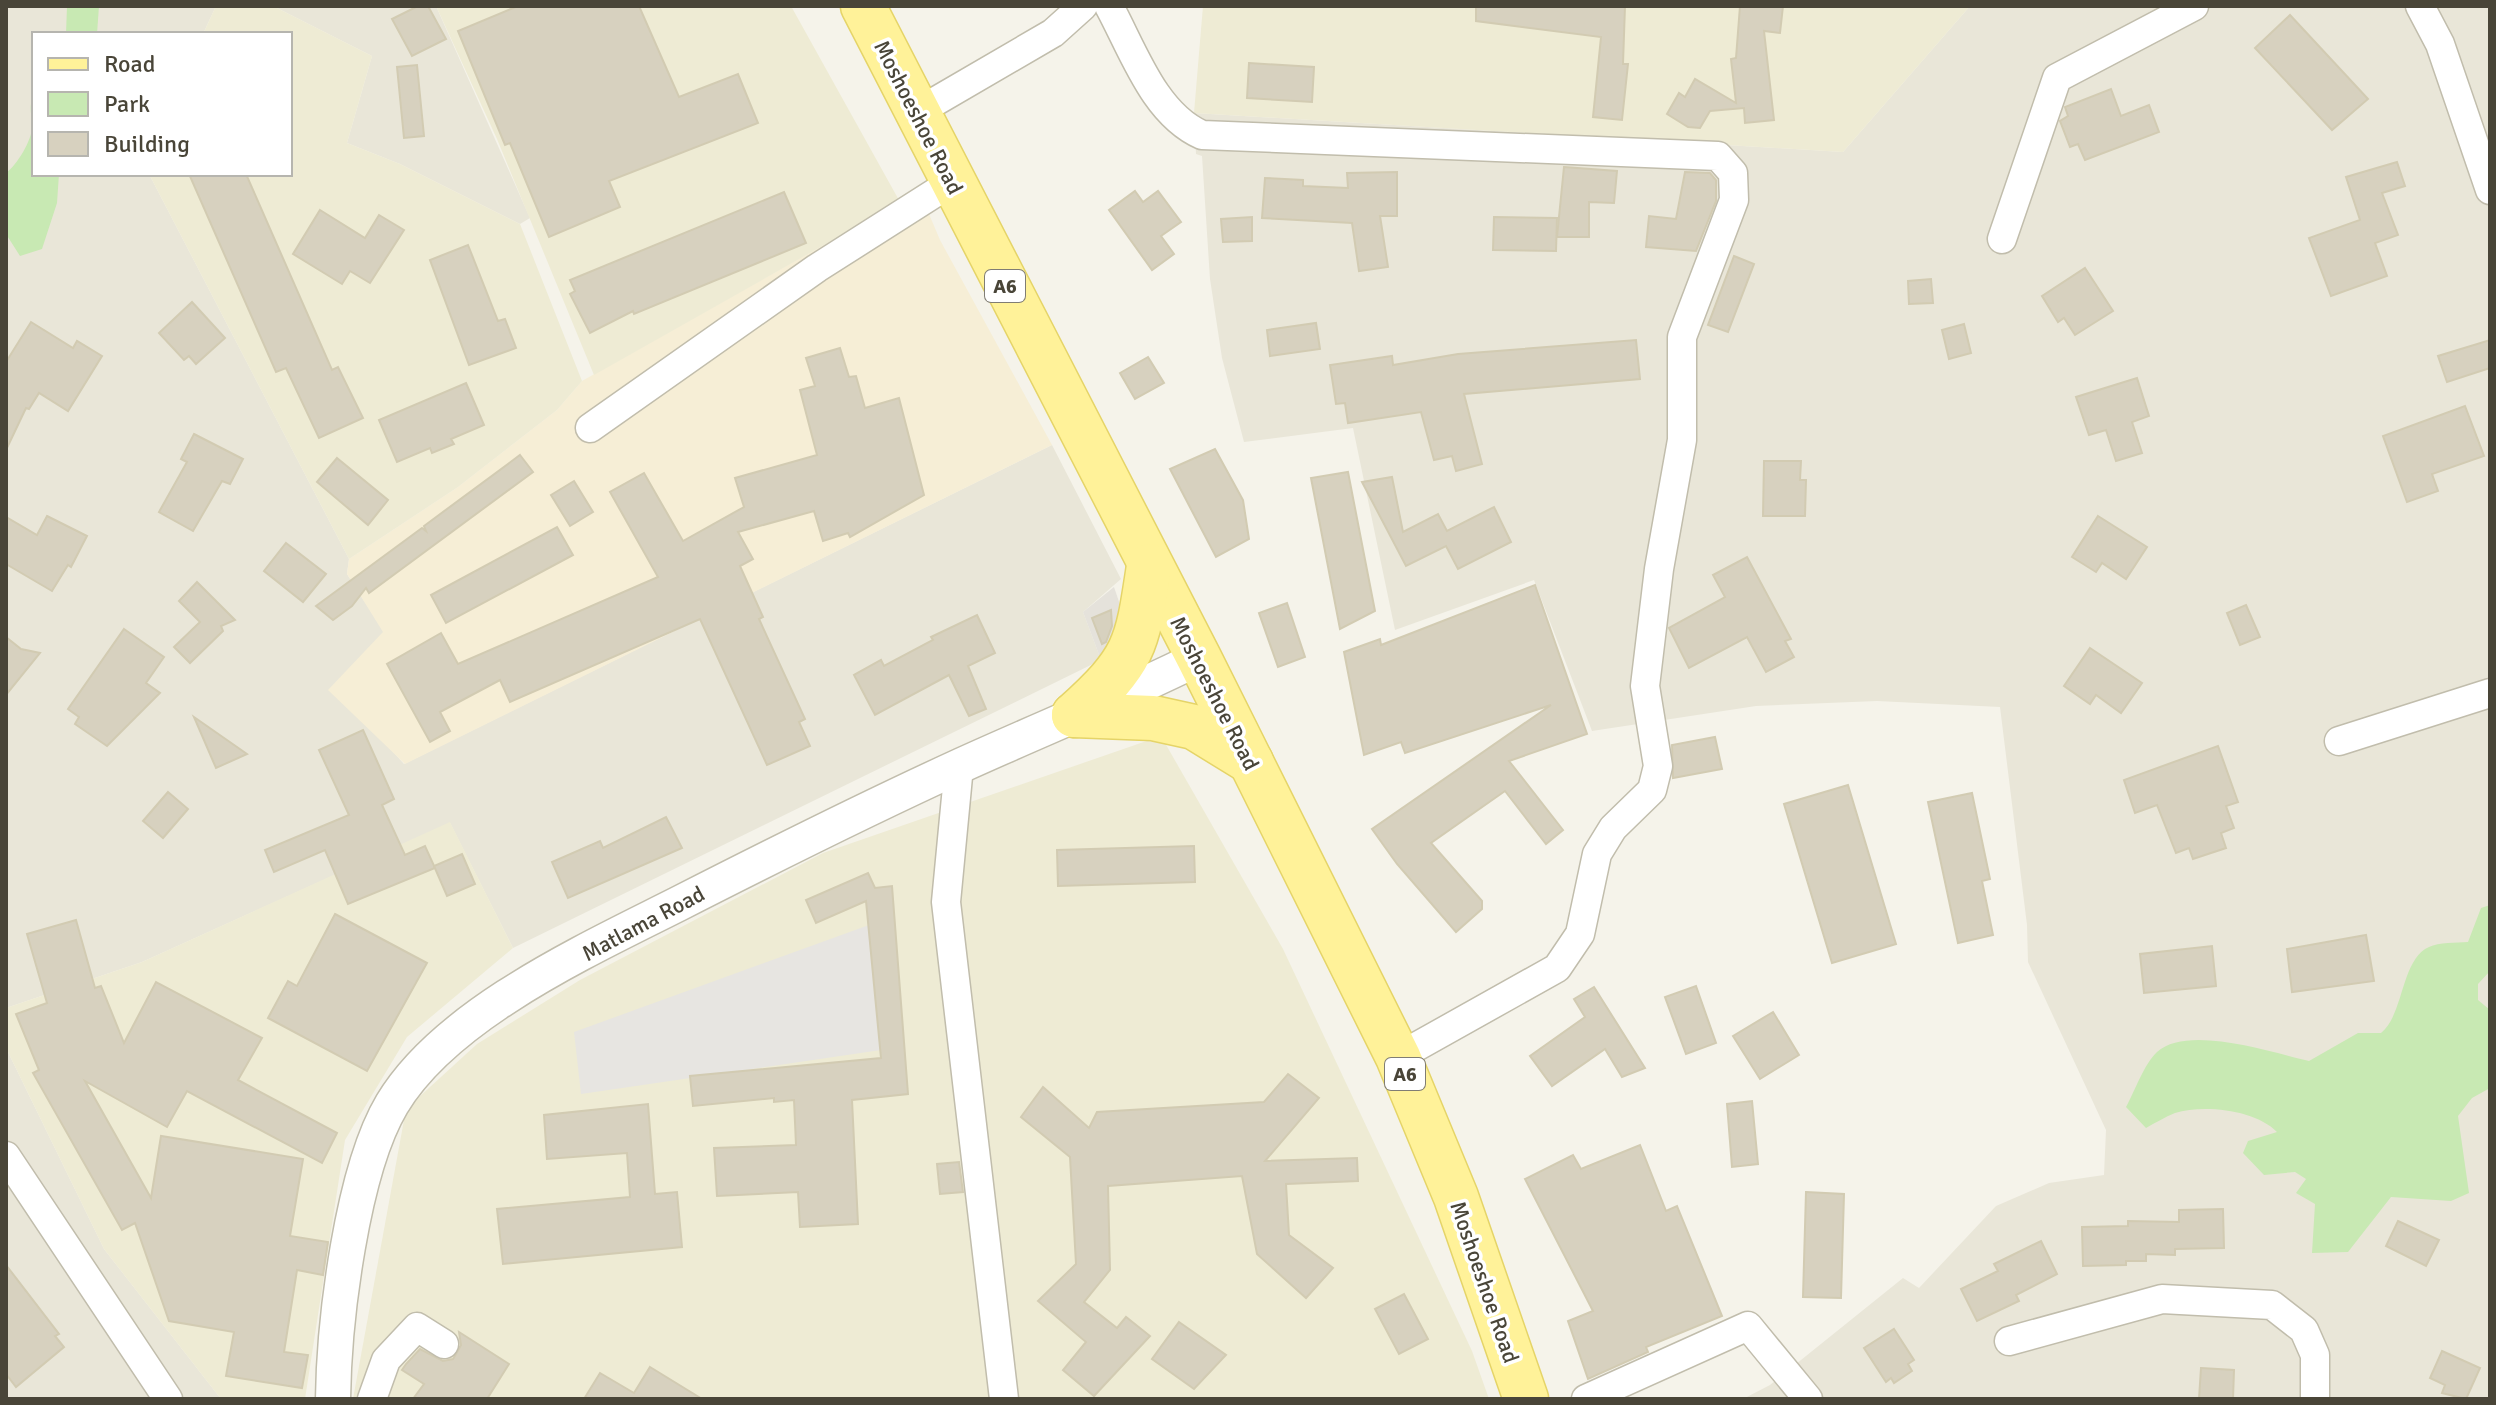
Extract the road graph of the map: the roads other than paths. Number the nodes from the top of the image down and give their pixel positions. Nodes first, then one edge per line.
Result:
1 (863, 6) edge
2 (1083, 6) edge
3 (1109, 6) edge
4 (2194, 6) edge
5 (2420, 6) edge
6 (919, 111) junction
7 (952, 182) junction
8 (2490, 190) edge
9 (2002, 239) dead end
10 (590, 428) dead end
11 (1149, 566) junction
12 (1199, 658) junction
13 (2490, 693) edge
14 (1074, 715) junction
15 (2339, 741) dead end
16 (1251, 762) junction
17 (959, 766) junction
18 (1398, 1057) junction
19 (6, 1156) edge
20 (2009, 1341) dead end
21 (444, 1344) dead end
22 (168, 1399) edge
23 (333, 1399) edge
24 (372, 1399) edge
25 (1004, 1399) edge
26 (1526, 1399) edge
27 (1586, 1399) edge
28 (1808, 1399) edge
29 (2315, 1399) edge

1 - 6 main road, Moshoeshoe Road / A6
2 - 6 street
3 - 18 street
4 - 9 street
5 - 8 street
6 - 7 main road, Moshoeshoe Road / A6
7 - 10 street
7 - 11 main road, Moshoeshoe Road / A6
11 - 12 main road, Moshoeshoe Road / A6
11 - 14 main road
12 - 14 street, Matlama Road
12 - 16 main road, Moshoeshoe Road / A6
13 - 15 street
14 - 16 main road
14 - 17 street, Matlama Road
16 - 18 main road, Moshoeshoe Road / A6
17 - 23 street, Matlama Road
17 - 25 street
18 - 26 main road, Moshoeshoe Road / A6
19 - 22 street
20 - 29 street
21 - 24 street
27 - 28 street

